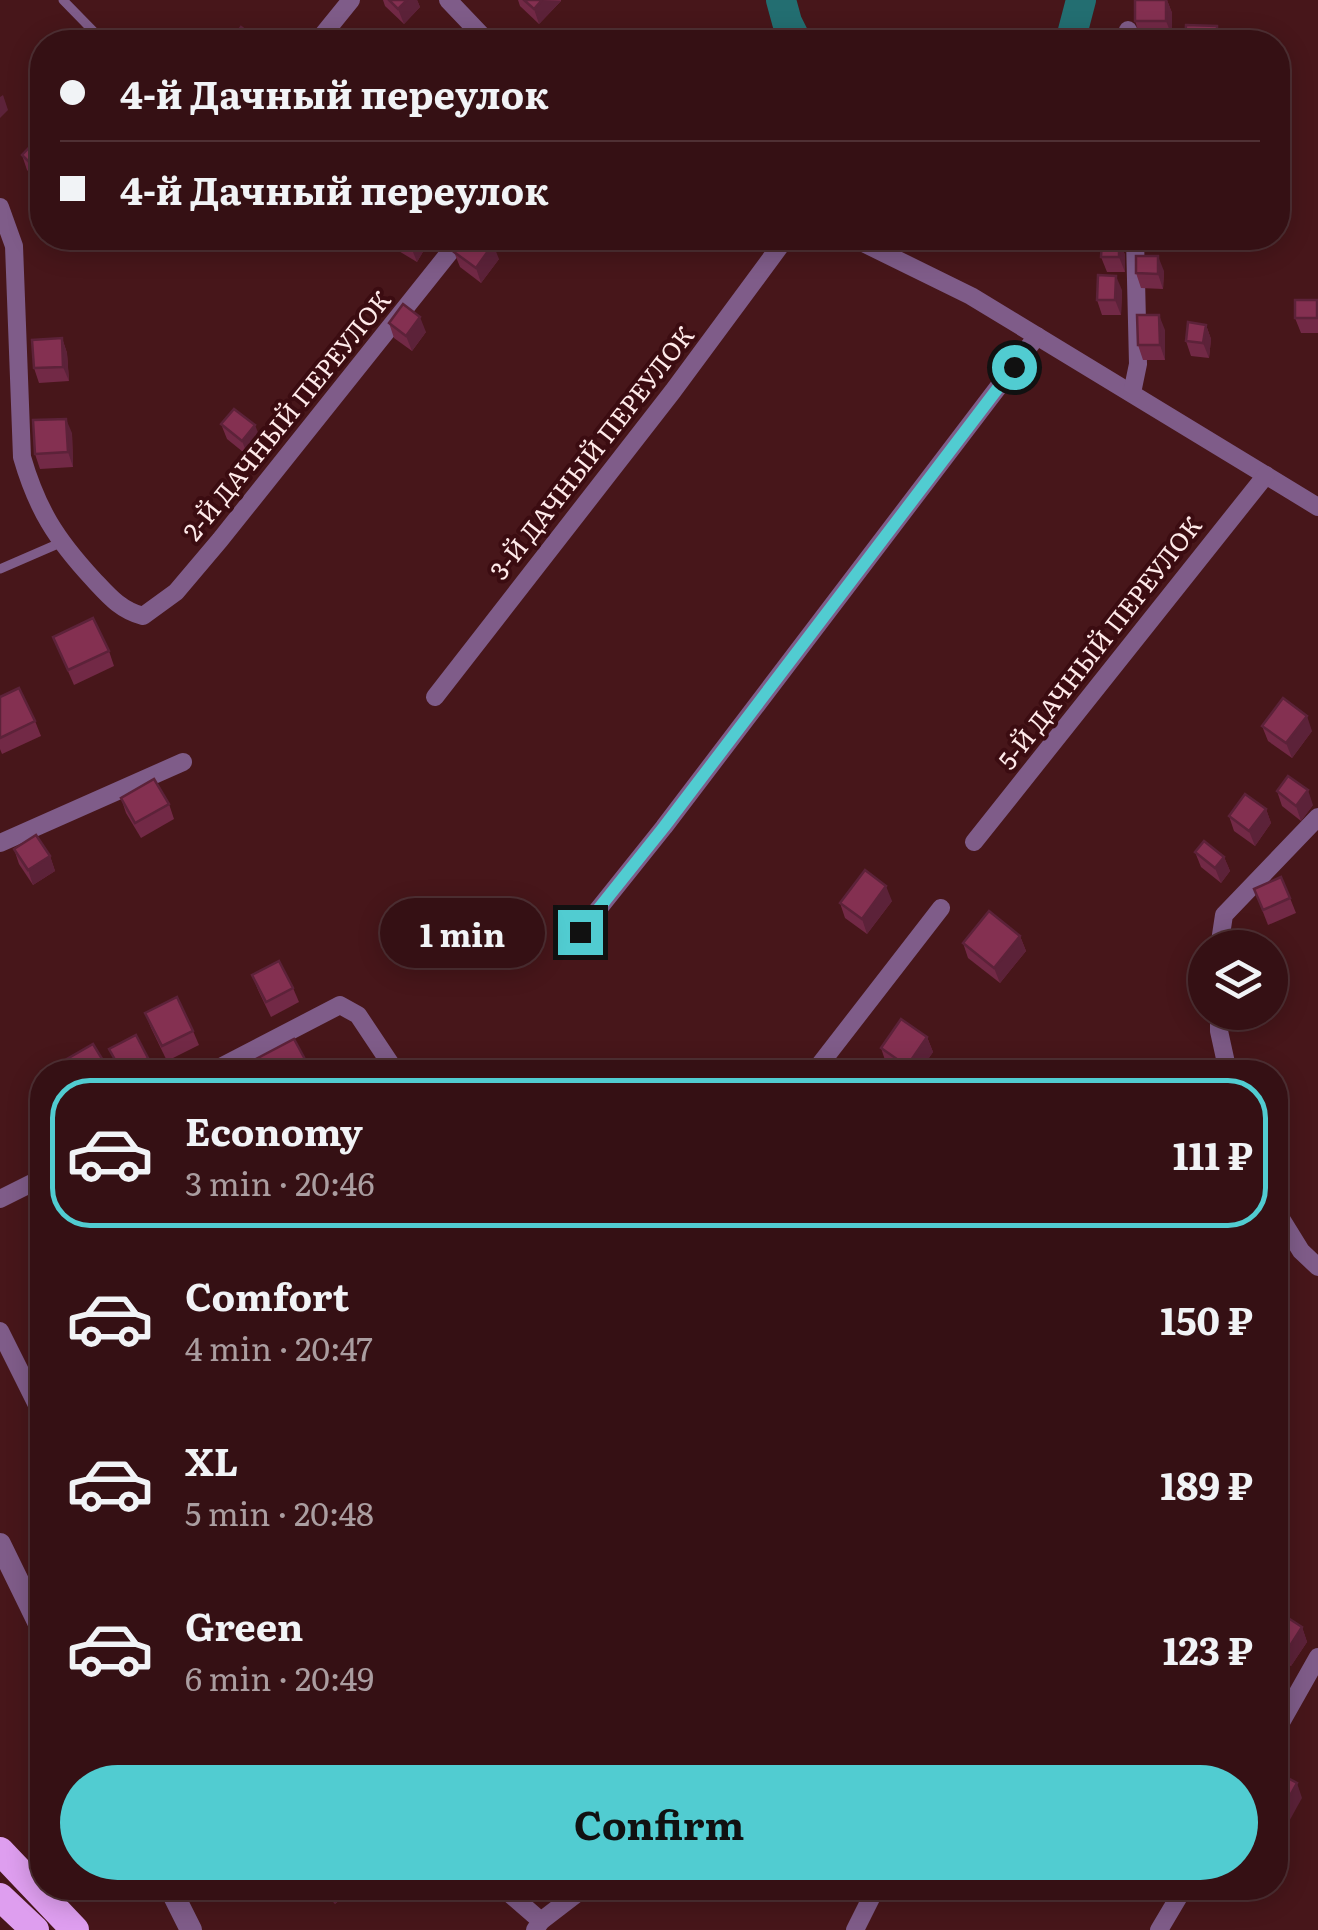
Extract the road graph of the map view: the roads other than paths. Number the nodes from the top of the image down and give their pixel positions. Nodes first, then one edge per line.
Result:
1 (63, 0) edge
2 (351, 0) edge
3 (448, 0) edge
4 (92, 30) edge
5 (326, 30) edge
6 (477, 30) edge
7 (0, 207) edge
8 (451, 250) edge
9 (777, 250) edge
10 (878, 250) edge
11 (1135, 250) edge
12 (1038, 336) junction
13 (1132, 394) junction
14 (1266, 475) junction
15 (1318, 506) edge
16 (60, 544) junction
17 (0, 569) edge
18 (435, 697) dead end
19 (183, 762) dead end
20 (1318, 818) edge
21 (974, 842) dead end
22 (0, 844) edge
23 (941, 908) dead end
24 (1222, 930) edge
25 (580, 932) dead end
26 (1219, 1030) edge
27 (234, 1060) edge
28 (388, 1060) edge
29 (823, 1060) edge
30 (1225, 1060) edge
31 (30, 1184) edge
32 (0, 1198) edge
33 (1288, 1232) edge
34 (1318, 1267) edge
35 (0, 1331) edge
36 (30, 1391) edge
37 (0, 1544) edge
38 (30, 1605) edge
39 (1318, 1657) edge
40 (1288, 1710) edge
41 (0, 1851) edge
42 (30, 1883) edge
43 (0, 1896) edge
44 (47, 1900) edge
45 (176, 1900) edge
46 (514, 1900) edge
47 (569, 1900) edge
48 (870, 1900) edge
49 (1177, 1900) edge
50 (538, 1926) edge
51 (34, 1930) edge
52 (75, 1930) edge
53 (191, 1930) edge
54 (855, 1930) edge
55 (1159, 1930) edge

1 - 4 lane
2 - 5 street
3 - 6 street
7 - 16 street
8 - 16 street, 2-Й ДАЧНЫЙ ПЕРЕУЛОК
9 - 18 street, 3-Й ДАЧНЫЙ ПЕРЕУЛОК
10 - 12 street
11 - 13 street
12 - 13 street
12 - 25 street
13 - 14 street
14 - 15 street
14 - 21 street, 5-Й ДАЧНЫЙ ПЕРЕУЛОК
16 - 17 lane
19 - 22 street
20 - 24 street
23 - 29 street
26 - 30 street
27 - 28 street
31 - 32 street
33 - 34 street
35 - 36 street
37 - 38 street
39 - 40 street
41 - 42 highway
43 - 51 highway
44 - 52 highway
45 - 53 street
46 - 50 street
47 - 50 street
48 - 54 street
49 - 55 street

